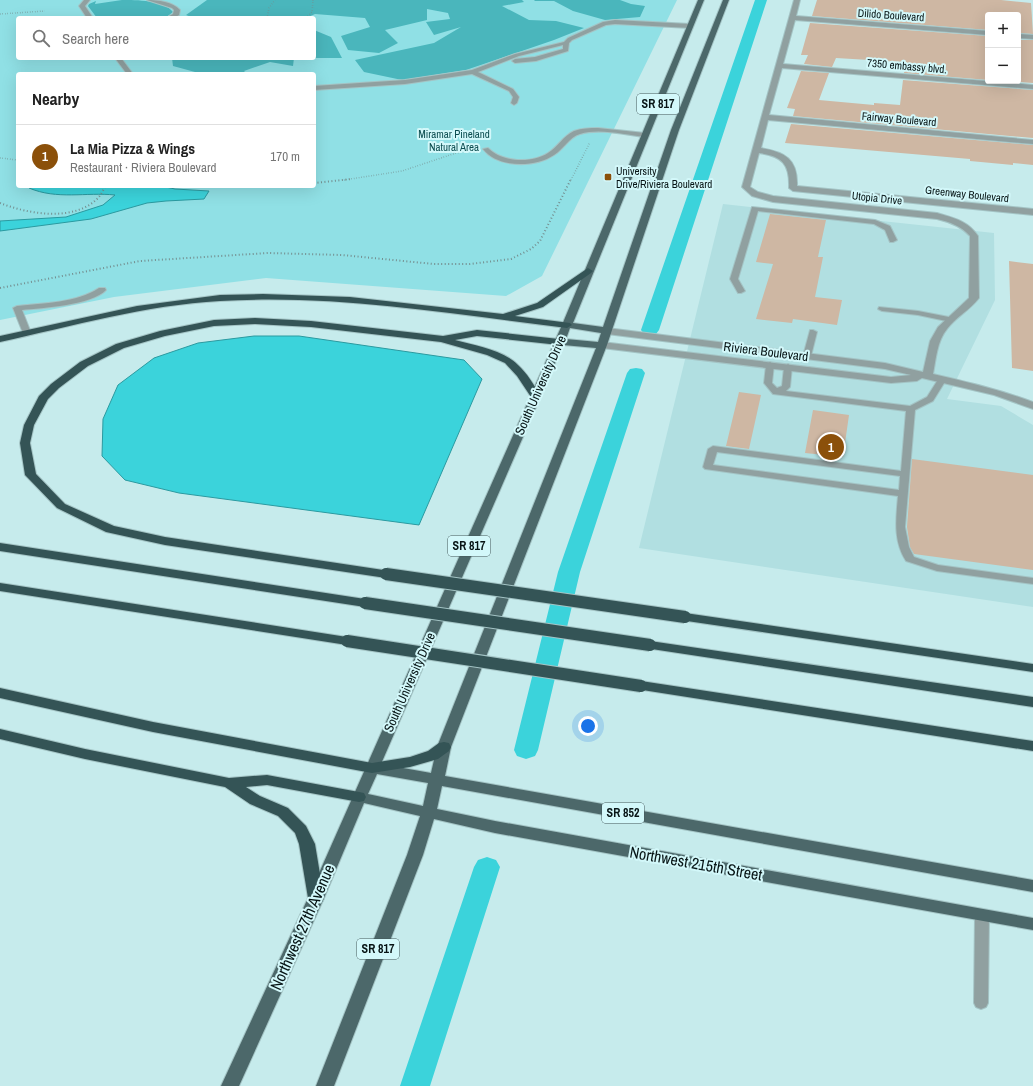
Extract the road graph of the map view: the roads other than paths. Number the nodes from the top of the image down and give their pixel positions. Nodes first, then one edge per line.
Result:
1 (87, 0) edge
2 (150, 0) edge
3 (701, 0) edge
4 (726, 0) edge
5 (797, 0) edge
6 (89, 16) edge
7 (174, 16) edge
8 (792, 18) junction
9 (690, 26) junction
10 (985, 33) edge
11 (1021, 36) edge
12 (1033, 37) edge
13 (120, 60) edge
14 (779, 64) junction
15 (129, 72) edge
16 (473, 72) junction
17 (985, 79) edge
18 (1021, 82) edge
19 (1033, 83) edge
20 (1033, 87) edge
21 (316, 88) edge
22 (514, 103) dead end
23 (764, 117) junction
24 (645, 135) junction
25 (1033, 142) edge
26 (486, 149) road end
27 (756, 150) junction
28 (1033, 212) edge
29 (893, 240) dead end
30 (588, 271) junction
31 (102, 290) dead end
32 (741, 291) dead end
33 (882, 309) dead end
34 (498, 317) junction
35 (951, 320) junction
36 (567, 325) junction
37 (607, 331) junction
38 (813, 332) dead end
39 (27, 333) junction
40 (0, 339) edge
41 (443, 339) junction
42 (559, 342) junction
43 (602, 345) junction
44 (807, 356) junction
45 (770, 365) junction
46 (788, 367) junction
47 (927, 377) junction
48 (942, 380) junction
49 (776, 392) junction
50 (535, 395) junction
51 (1033, 406) edge
52 (911, 409) junction
53 (906, 474) junction
54 (904, 494) junction
55 (0, 547) edge
56 (1033, 581) edge
57 (0, 587) edge
58 (1033, 668) edge
59 (0, 693) edge
60 (1033, 702) edge
61 (0, 734) edge
62 (1033, 746) edge
63 (444, 747) junction
64 (372, 768) junction
65 (435, 780) junction
66 (229, 783) junction
67 (359, 797) junction
68 (429, 812) junction
69 (1033, 886) edge
70 (316, 898) junction
71 (982, 915) junction
72 (1033, 924) edge
73 (981, 1002) dead end
74 (230, 1086) edge
75 (325, 1086) edge

1 - 6 lane
2 - 7 lane
3 - 9 main road, South University Drive / SR 817
4 - 37 main road, SR 817
5 - 8 street, Utopia Drive
8 - 10 street, Dilido Boulevard
8 - 14 street, Utopia Drive
9 - 16 lane
9 - 24 main road, South University Drive / SR 817
11 - 12 street
13 - 15 lane
14 - 17 street
14 - 20 street, 7350 embassy blvd.
14 - 23 street, Utopia Drive
16 - 21 lane
16 - 22 lane
18 - 19 street
23 - 25 street, Fairway Boulevard
23 - 27 street, Utopia Drive
24 - 26 lane
24 - 30 main road, South University Drive / SR 817
27 - 28 street, Greenway Boulevard
27 - 35 street, Utopia Drive
29 - 32 lane
30 - 34 highway
30 - 36 main road, South University Drive / SR 817
31 - 39 lane
33 - 35 lane
34 - 36 highway
34 - 39 highway
35 - 47 street, Utopia Drive
36 - 37 main road
36 - 42 main road, South University Drive / SR 817
37 - 43 main road, SR 817
37 - 44 street, Riviera Boulevard
38 - 44 lane
39 - 40 highway
41 - 42 highway
41 - 50 highway
41 - 58 highway, bridge
42 - 43 main road
42 - 50 main road, South University Drive / SR 817
43 - 45 street, Riviera Boulevard
43 - 63 main road, SR 817
44 - 47 street, Riviera Boulevard
45 - 46 street, Riviera Boulevard
45 - 49 lane
46 - 47 street, Riviera Boulevard
46 - 49 lane
47 - 48 street, Riviera Boulevard
48 - 51 street, Riviera Boulevard
48 - 52 lane
49 - 52 lane
50 - 64 main road, South University Drive / SR 817
52 - 53 lane
53 - 54 lane
53 - 54 lane
54 - 56 lane
55 - 60 highway, bridge
57 - 62 highway, bridge
59 - 64 highway
61 - 66 highway
63 - 64 highway
63 - 65 main road, SR 817
64 - 65 main road, SR 852
64 - 67 main road, Northwest 27th Avenue / SR 817
65 - 68 main road, SR 817
65 - 69 main road, SR 852
66 - 67 highway
66 - 70 highway
67 - 68 main road, Northwest 215th Street
67 - 70 main road, Northwest 27th Avenue / SR 817
68 - 71 main road, Northwest 215th Street
68 - 75 main road, SR 817
70 - 74 main road, Northwest 27th Avenue / SR 817
71 - 72 main road, Northwest 215th Street
71 - 73 lane

